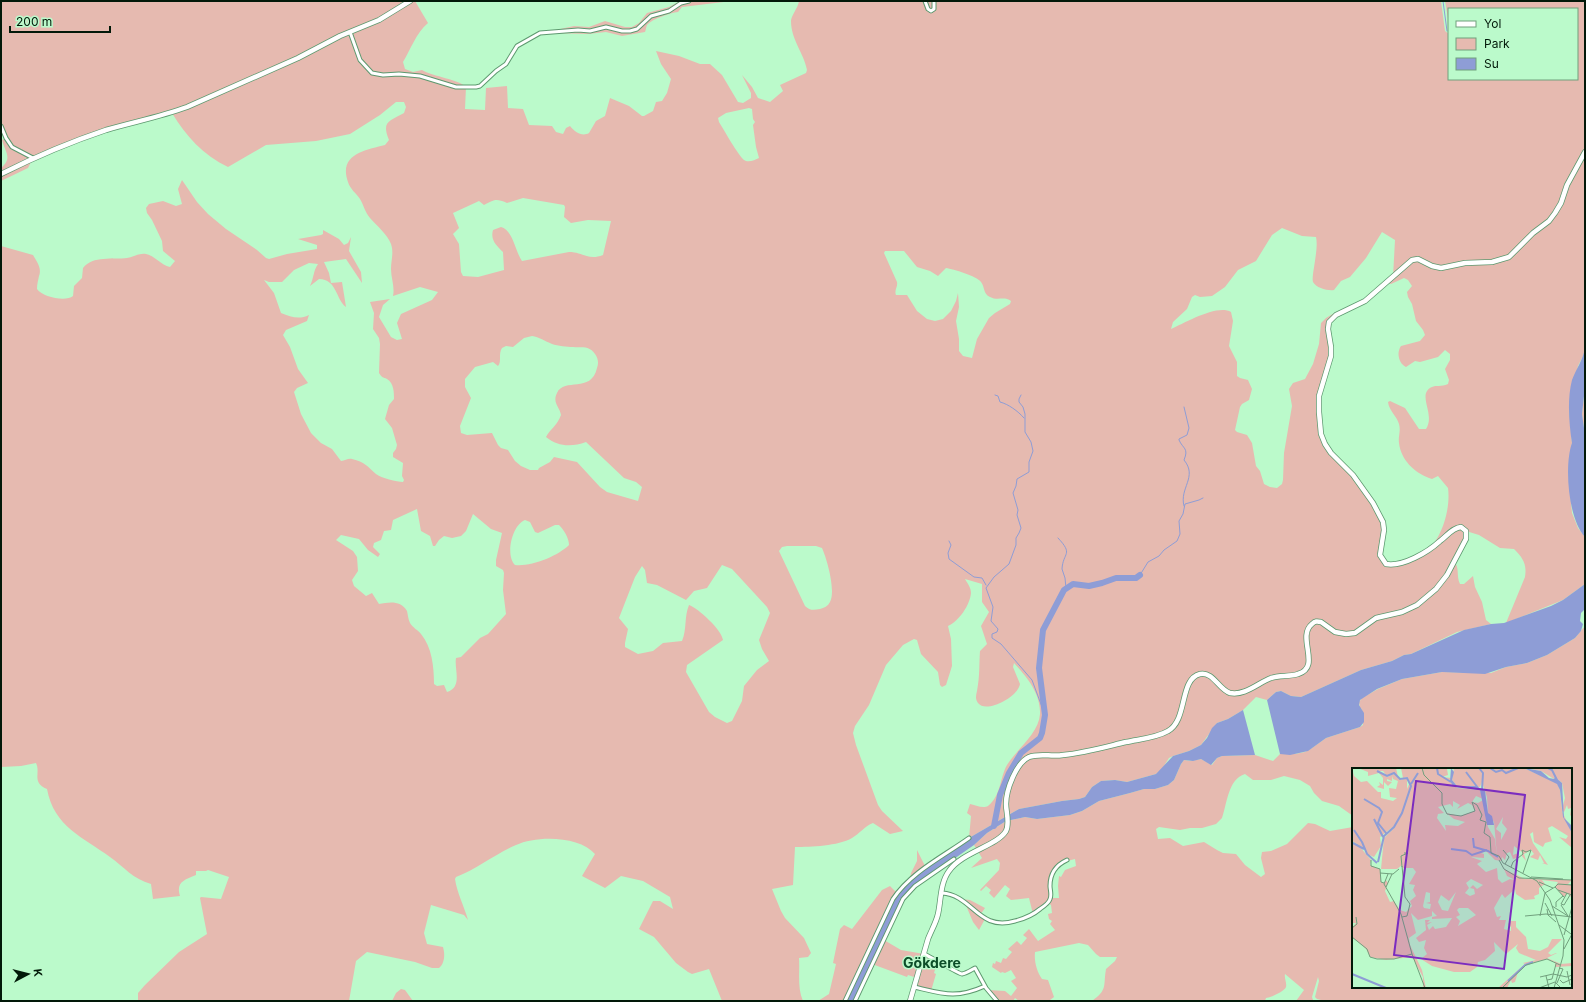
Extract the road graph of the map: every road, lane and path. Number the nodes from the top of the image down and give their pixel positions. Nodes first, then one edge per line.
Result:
1 (410, 1) edge
2 (689, 1) edge
3 (925, 1) edge
4 (934, 1) edge
5 (350, 32) junction
6 (1, 126) edge
7 (1585, 152) edge
8 (33, 158) junction
9 (1, 174) edge
10 (969, 838) dead end
11 (950, 852) junction
12 (955, 860) junction
13 (1067, 860) dead end
14 (942, 893) junction
15 (924, 954) junction
16 (985, 986) junction
17 (914, 987) junction
18 (845, 1001) edge
19 (856, 1001) edge
20 (910, 1001) edge
21 (997, 1001) edge

1 - 5 street
2 - 5 street
3 - 4 street
5 - 8 street
6 - 8 street
7 - 12 street
8 - 9 street
10 - 11 street
11 - 12 street
11 - 18 street
12 - 14 street
12 - 19 street
13 - 14 street
14 - 15 street
15 - 16 street
15 - 17 street
16 - 17 street
16 - 21 street
17 - 20 street

